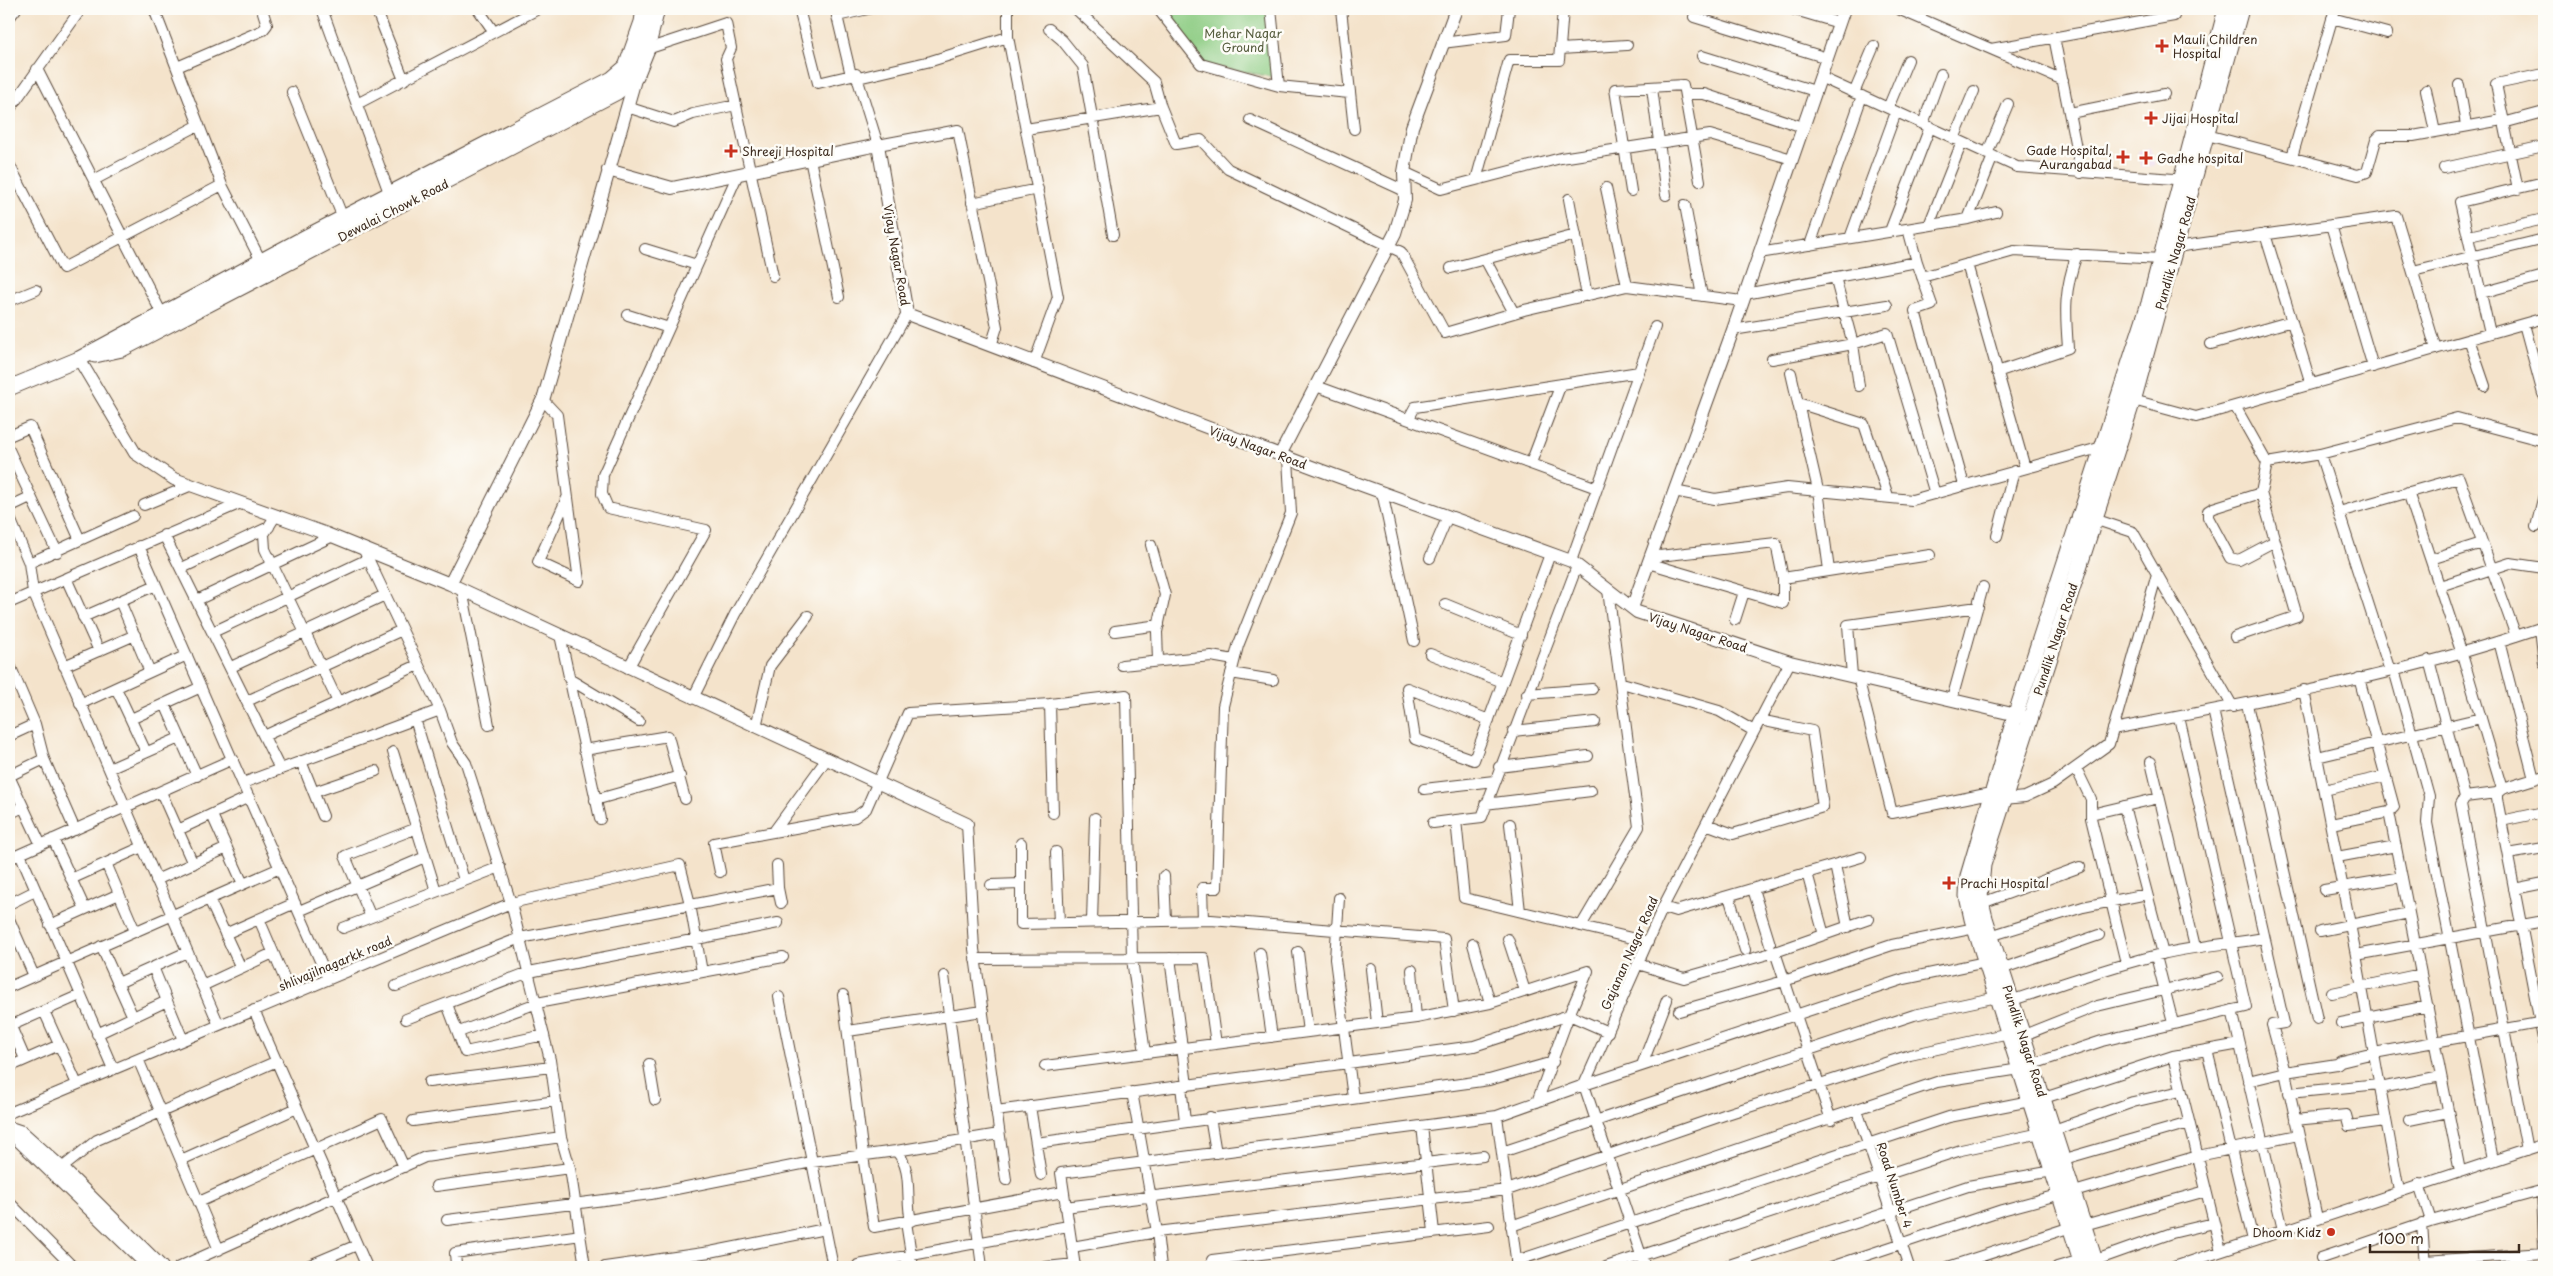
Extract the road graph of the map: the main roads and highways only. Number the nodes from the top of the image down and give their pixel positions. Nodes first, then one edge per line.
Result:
1 (644, 9) edge
2 (657, 9) edge
3 (2226, 9) edge
4 (2241, 9) edge
5 (2228, 30) junction
6 (631, 72) junction
7 (2188, 180) junction
8 (2171, 244) junction
9 (165, 320) junction
10 (9, 388) edge
11 (2023, 716) junction
12 (1998, 796) junction
13 (2014, 1036) junction
14 (2047, 1131) junction
15 (2067, 1193) junction
16 (2089, 1264) edge

1 - 6 main road
2 - 6 main road, Dewalai Chowk Road
3 - 5 main road, Pundlik Nagar Road
4 - 5 main road, Pundlik Nagar Road
5 - 7 main road, Pundlik Nagar Road
5 - 7 main road, Pundlik Nagar Road
6 - 9 main road, Dewalai Chowk Road
6 - 9 main road, Dewalai Chowk Road
7 - 8 main road, Pundlik Nagar Road
8 - 11 main road, Pundlik Nagar Road
8 - 11 main road, Pundlik Nagar Road
9 - 10 main road, Dewalai Chowk Road
11 - 12 main road, Pundlik Nagar Road
12 - 13 main road, Pundlik Nagar Road
12 - 13 main road, Pundlik Nagar Road
13 - 14 main road, Pundlik Nagar Road
14 - 15 main road, Pundlik Nagar Road
14 - 15 main road, Pundlik Nagar Road
15 - 16 main road, Pundlik Nagar Road

